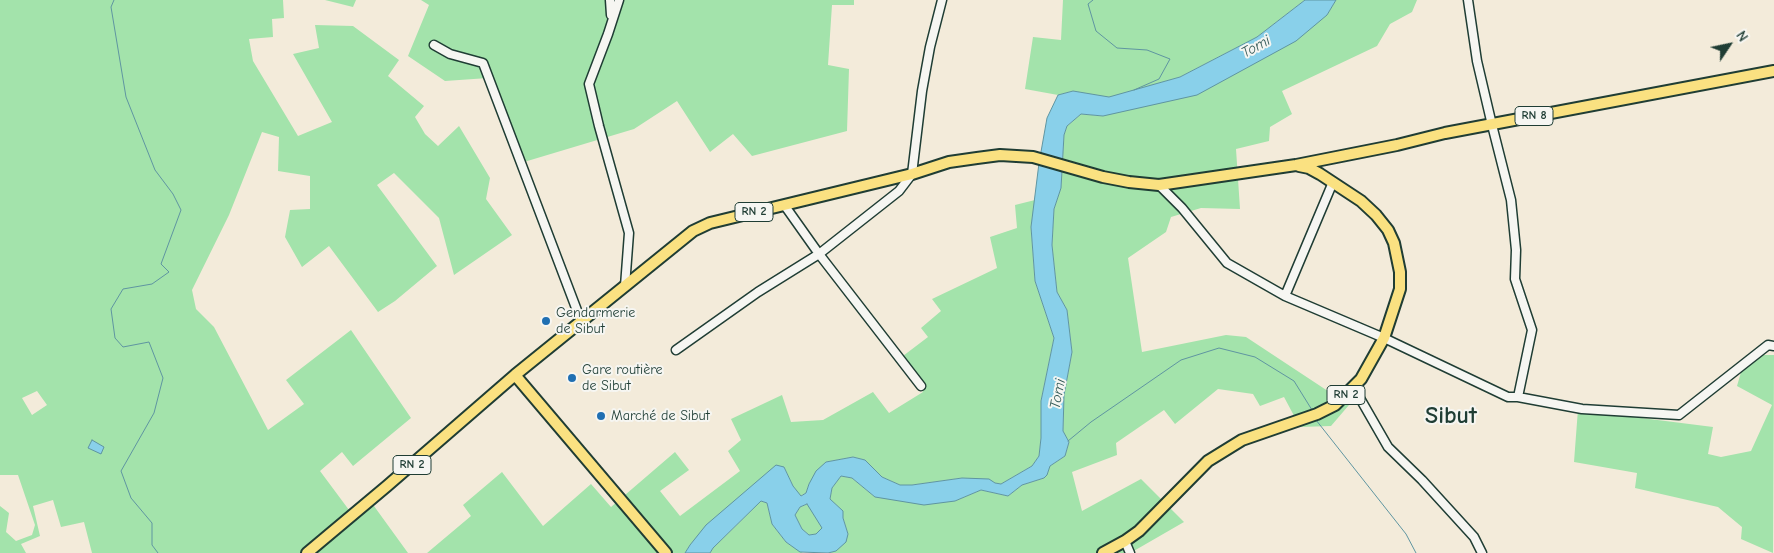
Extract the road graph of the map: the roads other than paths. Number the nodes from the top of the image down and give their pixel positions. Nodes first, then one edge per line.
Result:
1 (610, 0) edge
2 (619, 0) edge
3 (942, 0) edge
4 (1468, 0) edge
5 (608, 34) junction
6 (434, 45) dead end
7 (1774, 71) edge
8 (1492, 125) junction
9 (1296, 165) junction
10 (912, 174) junction
11 (1333, 182) junction
12 (1159, 185) junction
13 (785, 206) junction
14 (819, 254) junction
15 (625, 286) junction
16 (1285, 296) junction
17 (581, 320) junction
18 (1384, 338) junction
19 (1774, 346) edge
20 (676, 350) dead end
21 (515, 374) junction
22 (921, 386) dead end
23 (1352, 390) junction
24 (1518, 398) junction
25 (1125, 541) junction
26 (307, 553) edge
27 (666, 553) edge
28 (1103, 553) edge
29 (1130, 553) edge
30 (1482, 553) edge

1 - 5 street
2 - 5 street
3 - 10 street
4 - 8 street
5 - 15 street
6 - 17 street
7 - 8 main road, RN 8
8 - 9 main road, RN 8
8 - 24 street
9 - 11 main road, RN 2
9 - 12 main road, RN 2
10 - 12 main road, RN 2
10 - 13 main road, RN 2
10 - 14 street
11 - 16 street
11 - 18 main road, RN 2
12 - 16 street
13 - 14 street
13 - 15 main road, RN 2
14 - 20 street
14 - 22 street
15 - 17 main road, RN 2
16 - 18 street
17 - 21 main road, RN 2
18 - 23 main road, RN 2
18 - 24 street
19 - 24 street
21 - 26 main road, RN 2
21 - 27 main road
23 - 25 main road, RN 2
23 - 30 street
25 - 28 main road, RN 2
25 - 29 street

